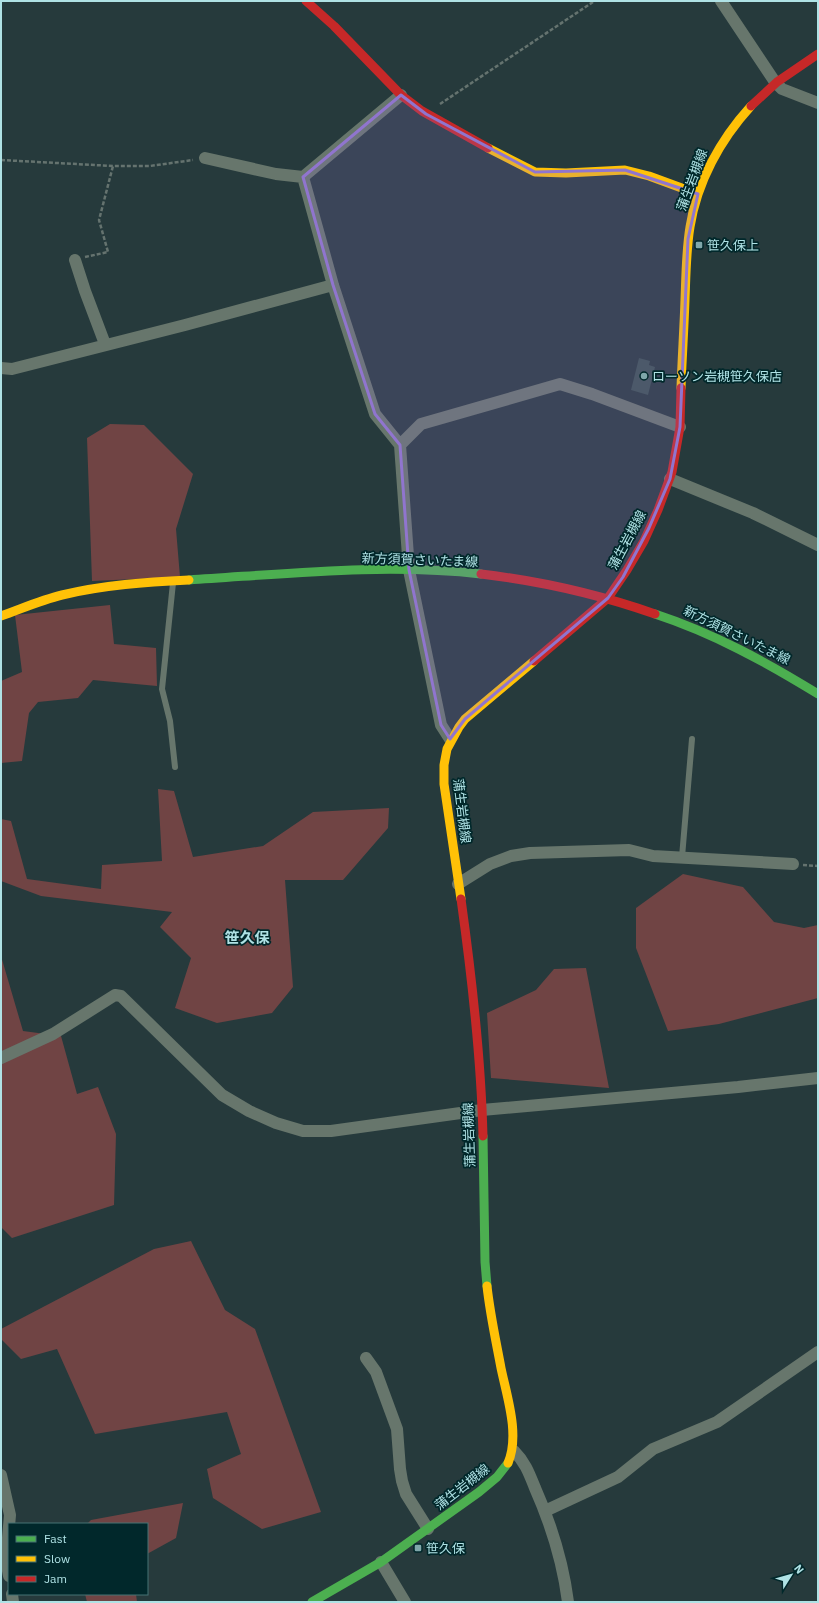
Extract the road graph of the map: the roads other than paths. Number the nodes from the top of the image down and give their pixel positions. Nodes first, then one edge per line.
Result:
1 (306, 1) edge
2 (721, 1) edge
3 (818, 54) edge
4 (775, 82) junction
5 (401, 95) junction
6 (818, 103) edge
7 (206, 158) road end
8 (303, 177) junction
9 (698, 194) junction
10 (75, 260) road end
11 (333, 285) junction
12 (105, 344) junction
13 (1, 368) edge
14 (680, 427) junction
15 (400, 445) junction
16 (670, 479) junction
17 (818, 545) edge
18 (409, 570) junction
19 (173, 581) junction
20 (608, 598) junction
21 (1, 616) edge
22 (818, 694) edge
23 (450, 739) junction
24 (692, 739) dead end
25 (175, 767) dead end
26 (682, 858) junction
27 (793, 864) dead end
28 (458, 884) junction
29 (1, 1058) edge
30 (818, 1078) edge
31 (482, 1110) junction
32 (818, 1352) edge
33 (366, 1358) dead end
34 (514, 1451) junction
35 (1, 1475) edge
36 (545, 1510) junction
37 (9, 1523) edge
38 (428, 1529) junction
39 (8, 1538) edge
40 (381, 1562) junction
41 (8, 1571) edge
42 (312, 1602) edge
43 (405, 1602) edge
44 (568, 1602) edge

1 - 5 main road
2 - 4 street
3 - 4 main road, 蒲生岩槻線
4 - 6 street
4 - 9 main road, 蒲生岩槻線
5 - 8 street
5 - 9 main road
7 - 8 street
8 - 11 street
9 - 14 main road, 蒲生岩槻線
10 - 12 street
11 - 12 street
11 - 15 street
12 - 13 street
14 - 15 street
14 - 16 main road, 蒲生岩槻線
15 - 18 street
16 - 17 street
16 - 20 main road, 蒲生岩槻線
18 - 19 main road, 新方須賀さいたま線
18 - 20 main road, 新方須賀さいたま線
18 - 23 street
19 - 21 main road, 新方須賀さいたま線
19 - 25 lane
20 - 22 main road, 新方須賀さいたま線
20 - 23 main road, 蒲生岩槻線
23 - 28 main road, 蒲生岩槻線
24 - 26 lane
26 - 27 street
26 - 28 street
28 - 31 main road, 蒲生岩槻線
29 - 31 street
30 - 31 street
31 - 34 main road, 蒲生岩槻線
32 - 36 street
33 - 38 street
34 - 36 street
34 - 38 main road, 蒲生岩槻線
35 - 37 street
36 - 44 street
38 - 40 main road, 蒲生岩槻線
39 - 41 street
40 - 42 main road, 蒲生岩槻線
40 - 43 street

